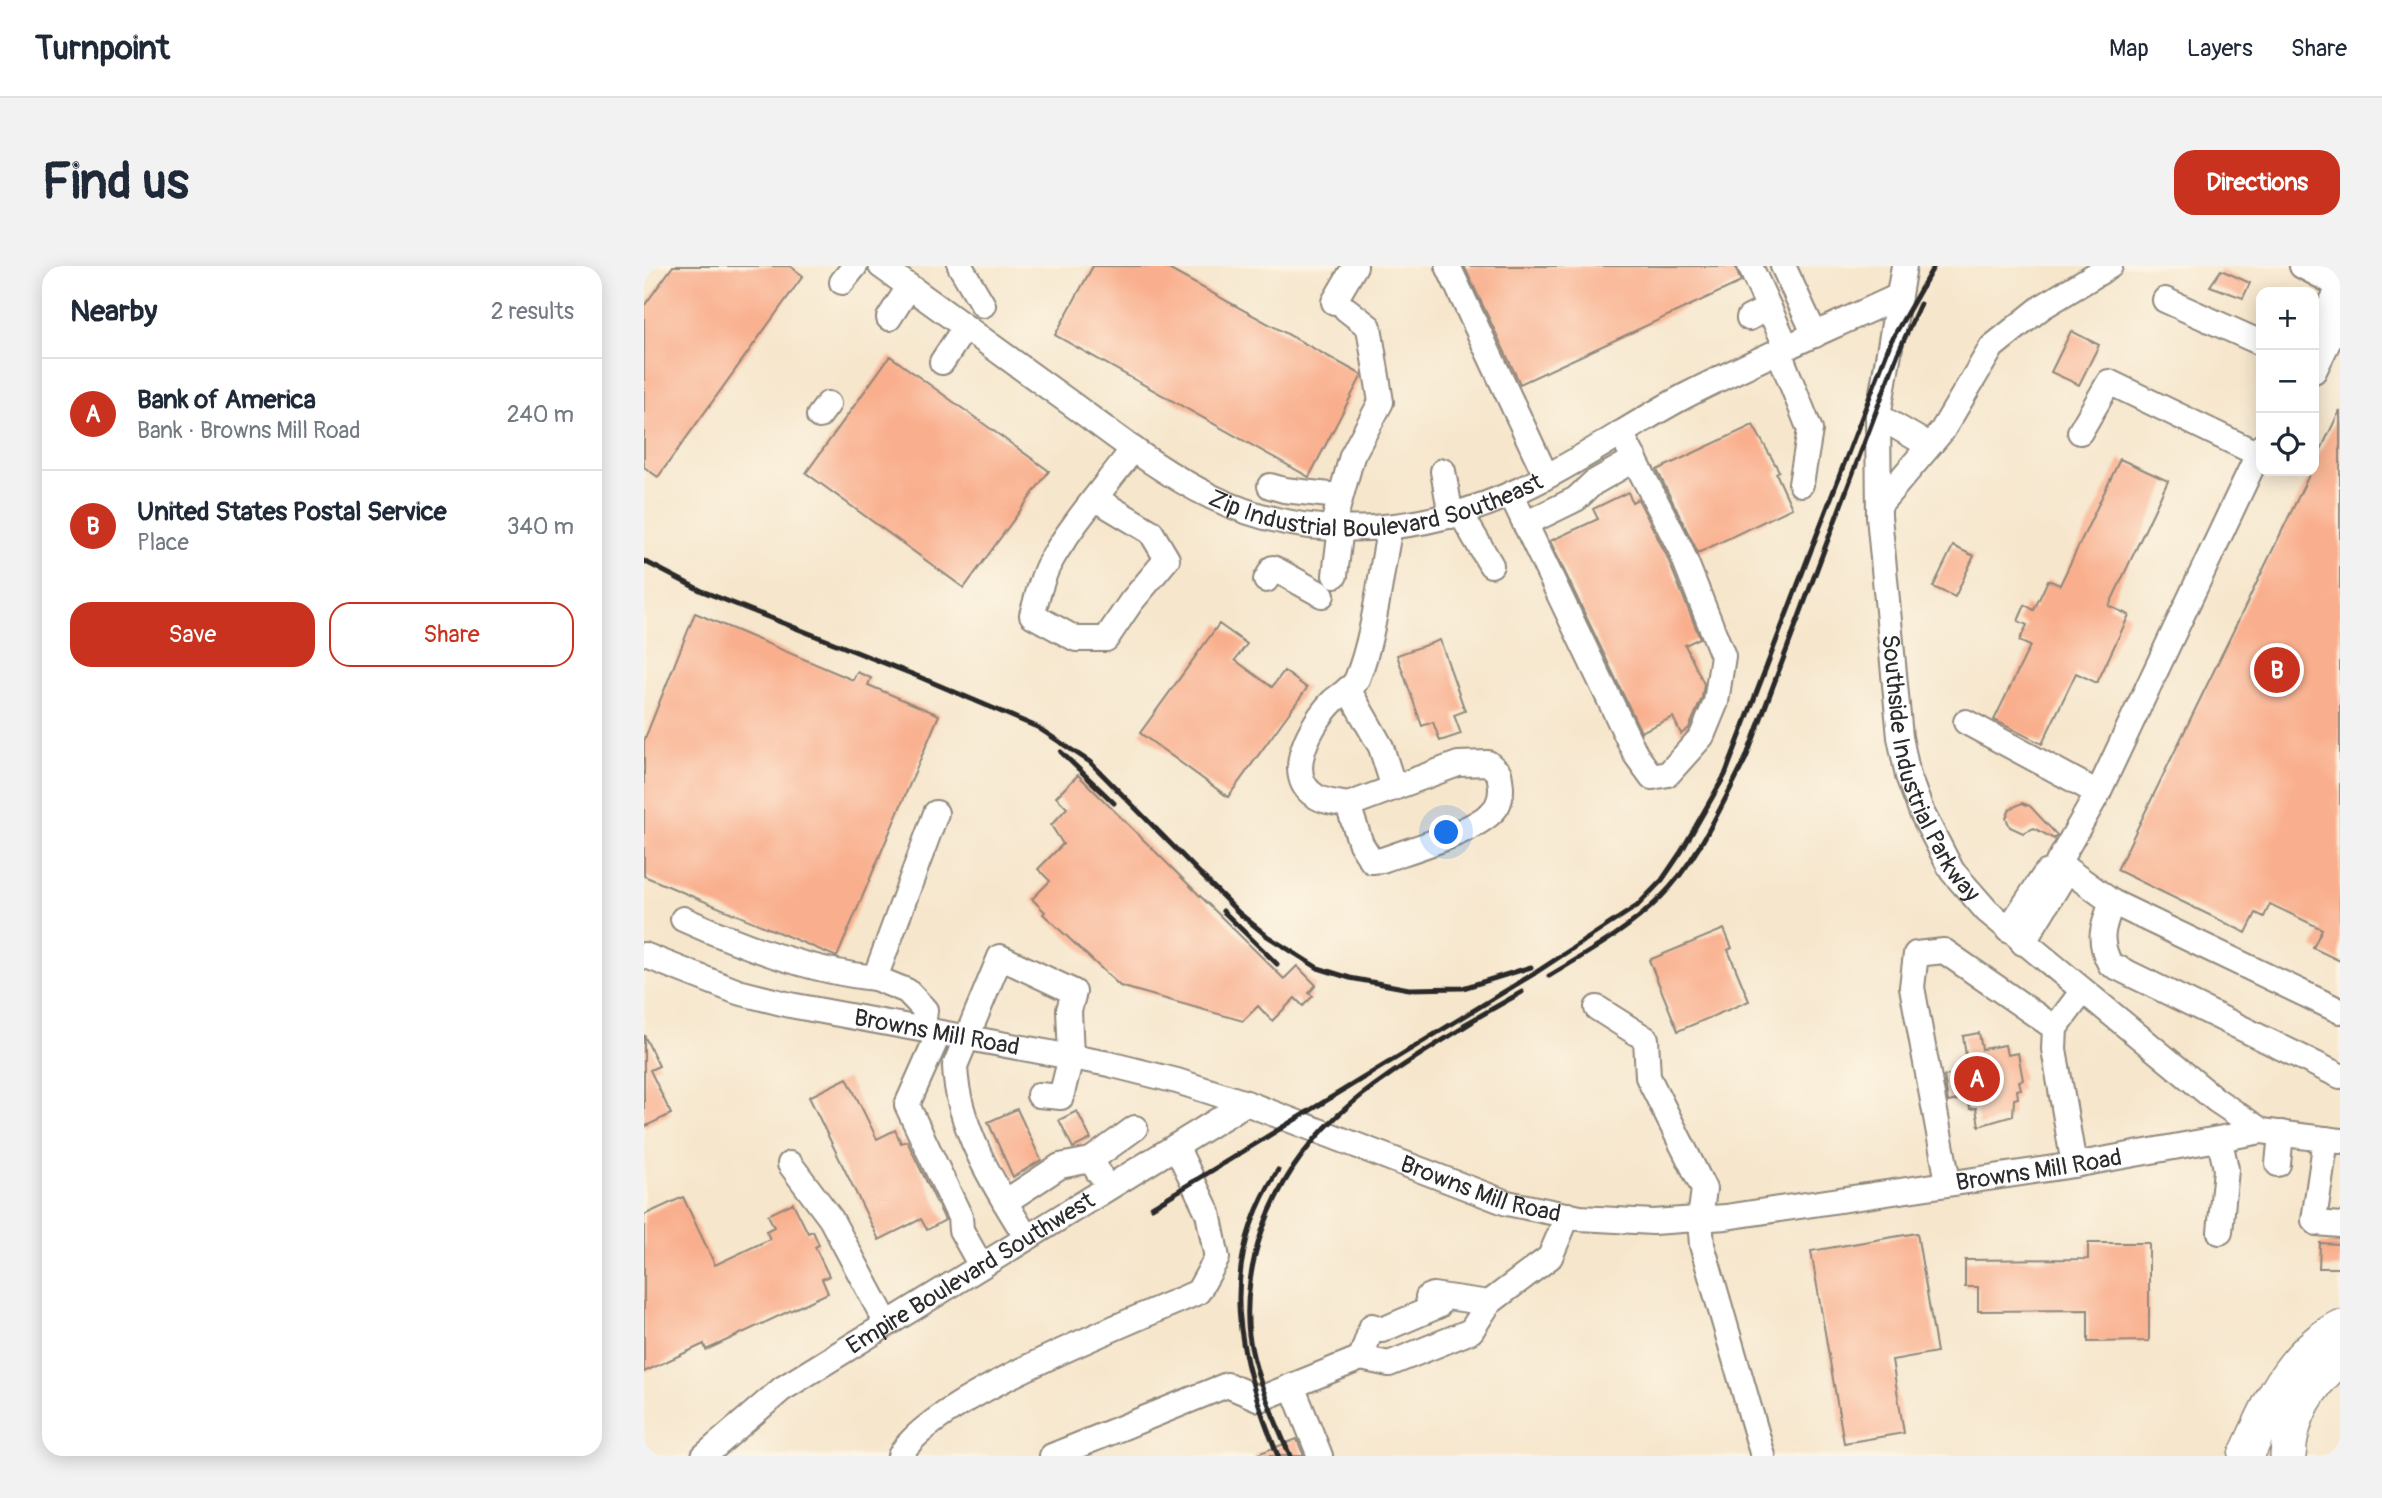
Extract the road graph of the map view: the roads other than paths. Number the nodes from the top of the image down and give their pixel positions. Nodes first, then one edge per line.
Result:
1 (881, 266) edge
2 (960, 266) edge
3 (1355, 266) edge
4 (1448, 266) edge
5 (1750, 266) edge
6 (1783, 266) edge
7 (1904, 266) edge
8 (2110, 266) edge
9 (2302, 266) edge
10 (2340, 286) edge
11 (909, 287) junction
12 (1899, 296) junction
13 (2165, 300) dead end
14 (983, 305) dead end
15 (2320, 314) edge
16 (889, 318) dead end
17 (965, 327) junction
18 (1815, 335) junction
19 (2256, 341) edge
20 (1783, 350) junction
21 (942, 362) dead end
22 (2325, 366) edge
23 (1878, 416) junction
24 (2080, 432) dead end
25 (1622, 433) junction
26 (1928, 445) junction
27 (1133, 449) junction
28 (2256, 449) edge
29 (1878, 457) junction
30 (1635, 459) junction
31 (2256, 459) edge
32 (1443, 471) dead end
33 (1546, 476) junction
34 (1801, 484) dead end
35 (1270, 485) dead end
36 (1511, 494) junction
37 (1339, 496) junction
38 (1096, 499) junction
39 (1879, 505) junction
40 (1456, 515) junction
41 (1525, 524) junction
42 (1390, 527) junction
43 (1336, 528) junction
44 (1491, 565) dead end
45 (1266, 580) dead end
46 (1348, 689) junction
47 (1966, 722) dead end
48 (1394, 788) junction
49 (2098, 793) junction
50 (1348, 805) junction
51 (936, 813) dead end
52 (2057, 867) junction
53 (2112, 902) junction
54 (683, 919) dead end
55 (2015, 937) junction
56 (644, 955) edge
57 (876, 978) junction
58 (2082, 992) junction
59 (1597, 1008) dead end
60 (2340, 1011) edge
61 (2055, 1028) junction
62 (931, 1031) junction
63 (967, 1038) junction
64 (1071, 1057) junction
65 (2340, 1076) edge
66 (1058, 1100) dead end
67 (1246, 1103) junction
68 (1135, 1128) dead end
69 (2272, 1132) junction
70 (2333, 1140) edge
71 (2220, 1141) junction
72 (1176, 1146) junction
73 (1091, 1160) junction
74 (790, 1164) dead end
75 (2278, 1164) dead end
76 (2074, 1165) junction
77 (1948, 1182) junction
78 (1108, 1188) junction
79 (1005, 1202) junction
80 (1568, 1215) junction
81 (1700, 1219) junction
82 (2340, 1225) edge
83 (2220, 1233) dead end
84 (1027, 1238) junction
85 (981, 1266) junction
86 (1489, 1303) junction
87 (887, 1324) junction
88 (2340, 1328) edge
89 (1361, 1358) junction
90 (2340, 1358) edge
91 (1292, 1386) junction
92 (1755, 1453) edge
93 (704, 1456) edge
94 (900, 1456) edge
95 (1052, 1456) edge
96 (1320, 1456) edge
97 (2246, 1456) edge
98 (2288, 1456) edge

1 - 11 street, Zip Industrial Boulevard Southeast
2 - 14 street
3 - 37 street
4 - 33 street
5 - 20 street
6 - 18 street
7 - 12 street, Southside Industrial Parkway
8 - 26 street
9 - 10 street
10 - 15 street
11 - 16 street
11 - 17 street, Zip Industrial Boulevard Southeast
12 - 18 street, Zip Industrial Boulevard Southeast
12 - 23 street, Southside Industrial Parkway
13 - 19 street
15 - 22 street
17 - 21 street
17 - 27 street, Zip Industrial Boulevard Southeast
18 - 20 street, Zip Industrial Boulevard Southeast
20 - 25 street, Zip Industrial Boulevard Southeast
20 - 34 street
23 - 26 street
23 - 29 street, Southside Industrial Parkway
24 - 28 street
25 - 30 street
25 - 33 street, Zip Industrial Boulevard Southeast
26 - 29 street
26 - 39 street
27 - 38 street
27 - 43 street, Zip Industrial Boulevard Southeast
29 - 39 street, Southside Industrial Parkway
30 - 41 street
30 - 41 street
31 - 49 street
32 - 40 street
33 - 36 street, Zip Industrial Boulevard Southeast
35 - 37 street
36 - 40 street, Zip Industrial Boulevard Southeast
36 - 41 street
37 - 43 street
38 - 38 street
39 - 55 street, Southside Industrial Parkway
40 - 42 street, Zip Industrial Boulevard Southeast
40 - 44 street
42 - 43 street, Zip Industrial Boulevard Southeast
42 - 46 street
43 - 45 street
46 - 48 street
46 - 50 street
47 - 49 street
48 - 50 street
48 - 50 street
49 - 52 street
51 - 57 street
52 - 53 street
52 - 55 street
53 - 60 street
53 - 65 street
54 - 57 street
55 - 58 street, Southside Industrial Parkway
56 - 62 street, Browns Mill Road
57 - 62 street
58 - 61 street
58 - 69 street, Southside Industrial Parkway
59 - 81 street
61 - 76 street
61 - 77 street
62 - 63 street, Browns Mill Road
62 - 85 street
63 - 64 street, Browns Mill Road
63 - 64 street
63 - 79 street
64 - 66 street
64 - 67 street, Browns Mill Road
67 - 72 street, Empire Boulevard Southwest
67 - 80 street, Browns Mill Road
68 - 73 street
69 - 70 street, Browns Mill Road
69 - 71 street, Browns Mill Road
69 - 75 street
70 - 82 street
71 - 76 street, Browns Mill Road
71 - 83 street
72 - 78 street, Empire Boulevard Southwest
72 - 94 street
73 - 78 street
73 - 79 street
74 - 87 street
76 - 77 street, Browns Mill Road
77 - 81 street, Browns Mill Road
78 - 84 street, Empire Boulevard Southwest
79 - 84 street
80 - 81 street, Browns Mill Road
80 - 86 street
81 - 92 street
84 - 85 street, Empire Boulevard Southwest
85 - 87 street, Empire Boulevard Southwest
86 - 89 street
86 - 89 street
87 - 93 street, Empire Boulevard Southwest
88 - 97 highway
89 - 91 street
90 - 98 highway
91 - 95 street
91 - 96 street

